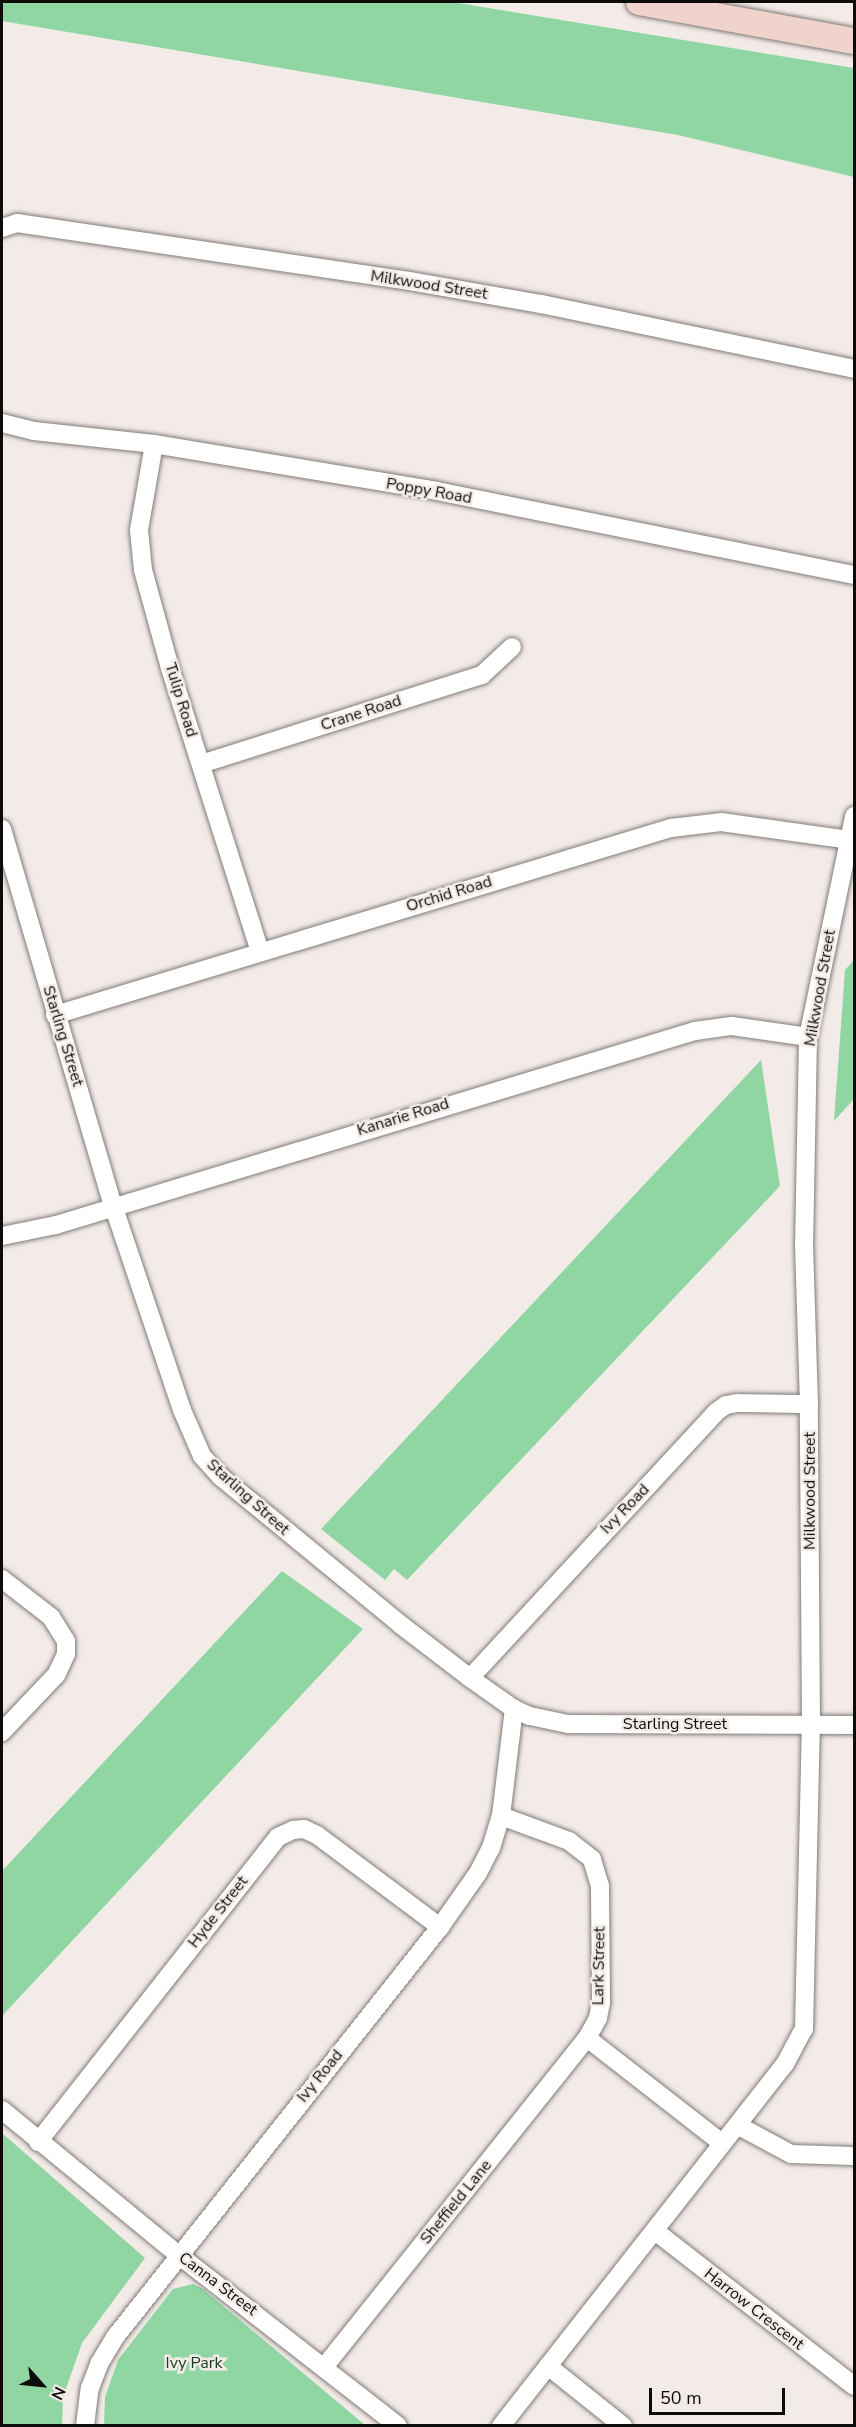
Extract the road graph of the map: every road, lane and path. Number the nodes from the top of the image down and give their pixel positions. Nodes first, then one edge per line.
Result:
1 (639, 2) edge
2 (855, 41) edge
3 (2, 228) edge
4 (855, 369) edge
5 (2, 423) edge
6 (153, 444) junction
7 (855, 575) edge
8 (512, 646) dead end
9 (201, 764) junction
10 (855, 816) edge
11 (2, 829) edge
12 (849, 840) junction
13 (260, 951) junction
14 (56, 1015) junction
15 (808, 1037) junction
16 (113, 1205) junction
17 (2, 1236) edge
18 (809, 1404) junction
19 (2, 1579) edge
20 (470, 1678) junction
21 (514, 1709) junction
22 (811, 1724) junction
23 (855, 1725) edge
24 (2, 1732) edge
25 (501, 1815) junction
26 (440, 1927) junction
27 (587, 2038) junction
28 (2, 2110) edge
29 (736, 2125) junction
30 (38, 2142) junction
31 (722, 2143) junction
32 (855, 2156) edge
33 (655, 2231) junction
34 (181, 2257) junction
35 (325, 2366) junction
36 (548, 2366) junction
37 (855, 2386) edge
38 (85, 2426) edge
39 (398, 2426) edge
40 (501, 2426) edge
41 (623, 2426) edge

1 - 2 main road
3 - 4 street, Milkwood Street
5 - 6 street, Poppy Road
6 - 7 street, Poppy Road
6 - 9 street, Tulip Road
8 - 9 street, Crane Road
9 - 13 street, Tulip Road
10 - 12 street, Milkwood Street
11 - 14 street, Starling Street
12 - 13 street, Orchid Road
12 - 15 street, Milkwood Street
13 - 14 street, Orchid Road
14 - 16 street, Starling Street
15 - 16 street, Kanarie Road
15 - 18 street, Milkwood Street
16 - 17 street, Kanarie Road
16 - 20 street, Starling Street
18 - 20 street, Ivy Road
18 - 22 street, Milkwood Street
19 - 24 street
20 - 21 street, Starling Street
21 - 22 street, Starling Street
21 - 25 street, Ivy Road
22 - 23 street, Starling Street
22 - 29 street, Milkwood Street
25 - 26 street, Ivy Road
25 - 27 street, Lark Street
26 - 30 street, Hyde Street
26 - 34 street, Ivy Road
27 - 31 street
27 - 35 street, Sheffield Lane
28 - 30 street, Canna Street
29 - 31 street, Milkwood Street
29 - 32 street
30 - 34 street, Canna Street
31 - 33 street
33 - 36 street
33 - 37 street, Harrow Crescent
34 - 35 street, Canna Street
34 - 38 street, Ivy Road
35 - 39 street, Canna Street
36 - 40 street
36 - 41 street

